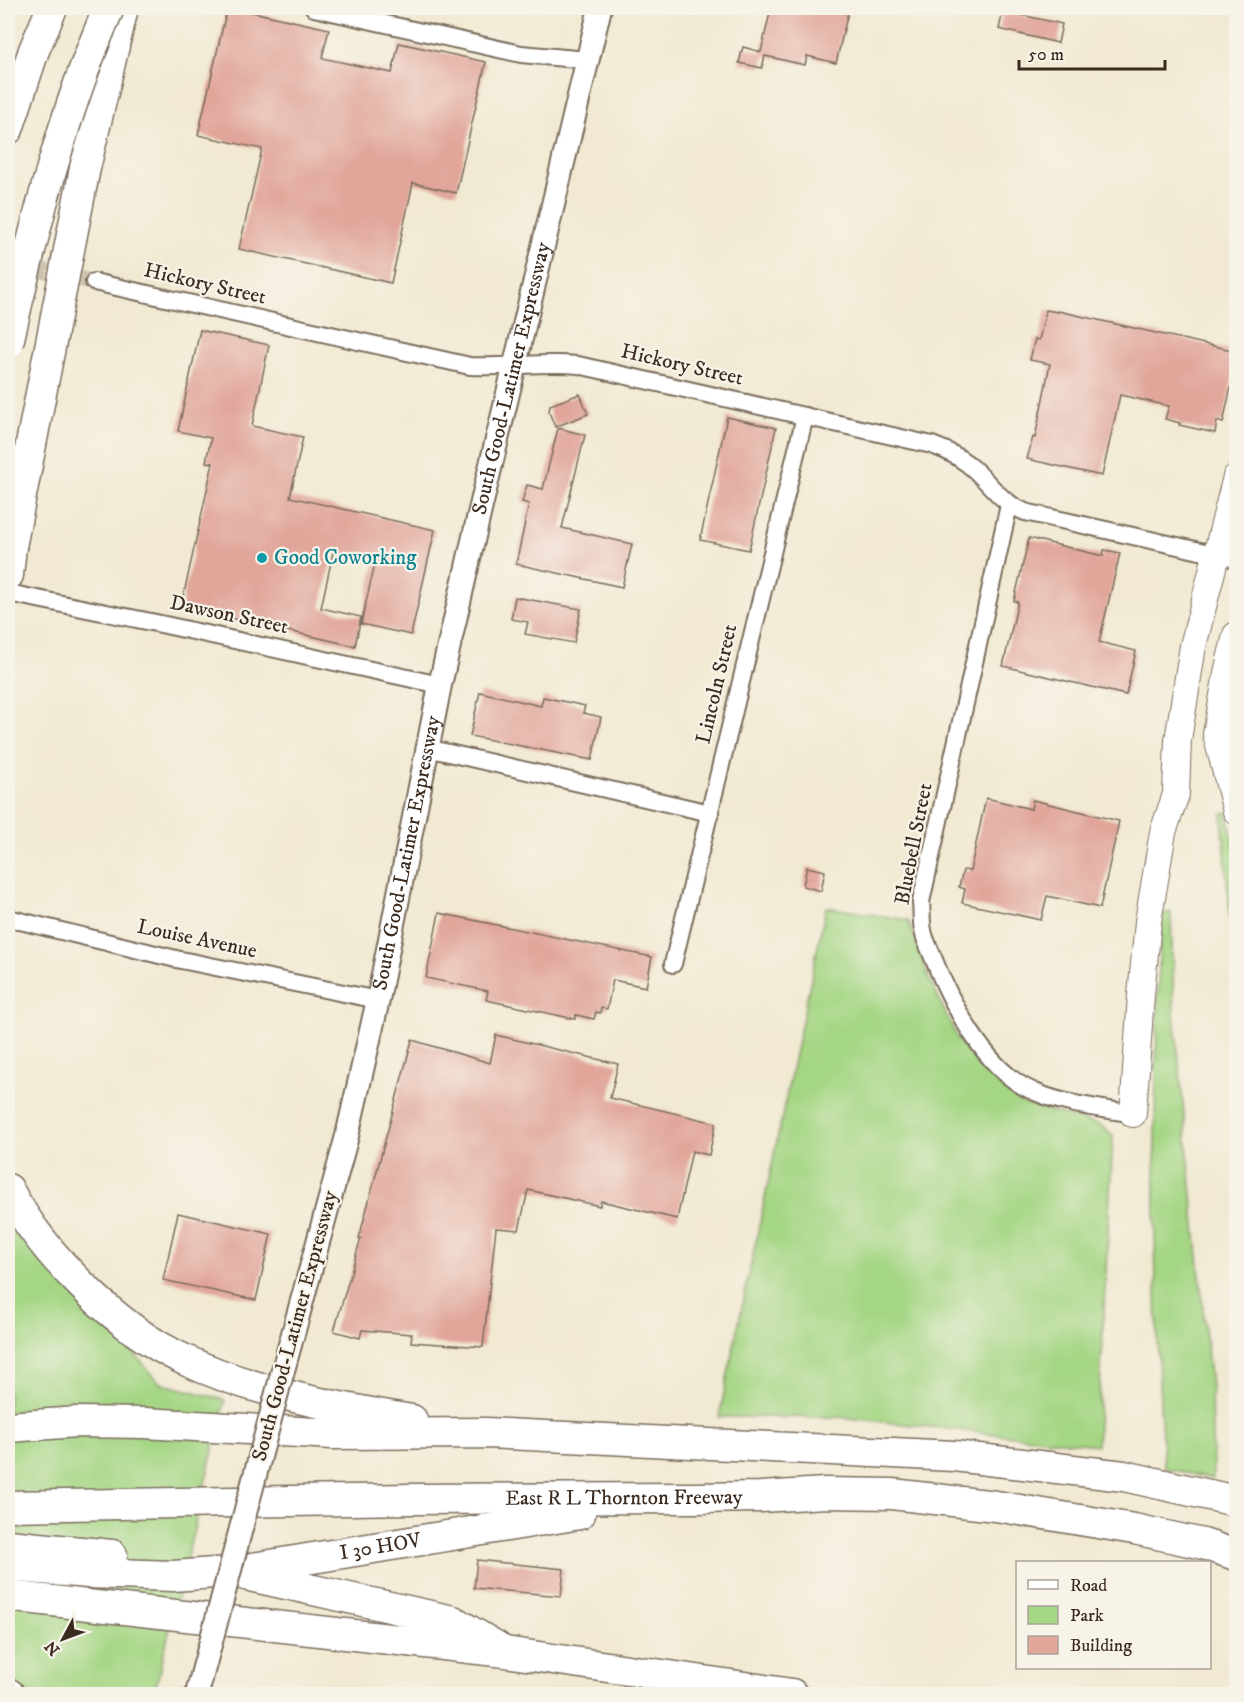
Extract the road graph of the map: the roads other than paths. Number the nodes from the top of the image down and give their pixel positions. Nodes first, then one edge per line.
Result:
1 (52, 8) edge
2 (109, 8) edge
3 (123, 8) edge
4 (314, 8) edge
5 (600, 8) edge
6 (588, 60) junction
7 (15, 97) edge
8 (8, 129) edge
9 (94, 282) tunnel mouth
10 (8, 343) edge
11 (515, 364) junction
12 (805, 416) junction
13 (1236, 477) edge
14 (1009, 505) junction
15 (1227, 556) edge
16 (9, 561) edge
17 (8, 593) edge
18 (1236, 635) edge
19 (440, 685) junction
20 (427, 748) junction
21 (1236, 811) edge
22 (710, 813) junction
23 (8, 918) edge
24 (673, 964) dead end
25 (378, 999) junction
26 (1133, 1114) joint
27 (8, 1189) edge
28 (8, 1427) edge
29 (486, 1433) junction
30 (693, 1498) junction
31 (1236, 1501) edge
32 (8, 1506) edge
33 (8, 1545) edge
34 (1236, 1555) edge
35 (8, 1566) edge
36 (228, 1572) junction
37 (8, 1596) edge
38 (505, 1652) junction
39 (196, 1695) edge
40 (792, 1695) edge

1 - 7 highway
2 - 10 highway, bridge
3 - 16 highway, bridge
4 - 6 street
5 - 6 main road, South Good-Latimer Expressway
6 - 11 main road, South Good-Latimer Expressway
7 - 8 highway
9 - 11 street, Hickory Street
11 - 12 street, Hickory Street
11 - 19 main road, South Good-Latimer Expressway
12 - 14 street, Hickory Street
12 - 22 street, Lincoln Street
13 - 15 main road
14 - 15 street, Hickory Street
14 - 26 street, Bluebell Street
15 - 26 main road
17 - 19 street, Dawson Street
18 - 21 main road
19 - 20 main road, South Good-Latimer Expressway
20 - 22 street
20 - 25 main road, South Good-Latimer Expressway
22 - 24 street, Lincoln Street
23 - 25 street, Louise Avenue
25 - 39 main road, South Good-Latimer Expressway, bridge
27 - 29 highway
28 - 29 highway
29 - 31 highway
30 - 32 highway, East R L Thornton Freeway
30 - 34 highway, East R L Thornton Freeway
30 - 36 highway, I 30 HOV
33 - 36 highway, I 30 HOV
35 - 36 highway, I 30 HOV
36 - 38 highway, I 30 HOV
37 - 38 highway
38 - 40 highway

